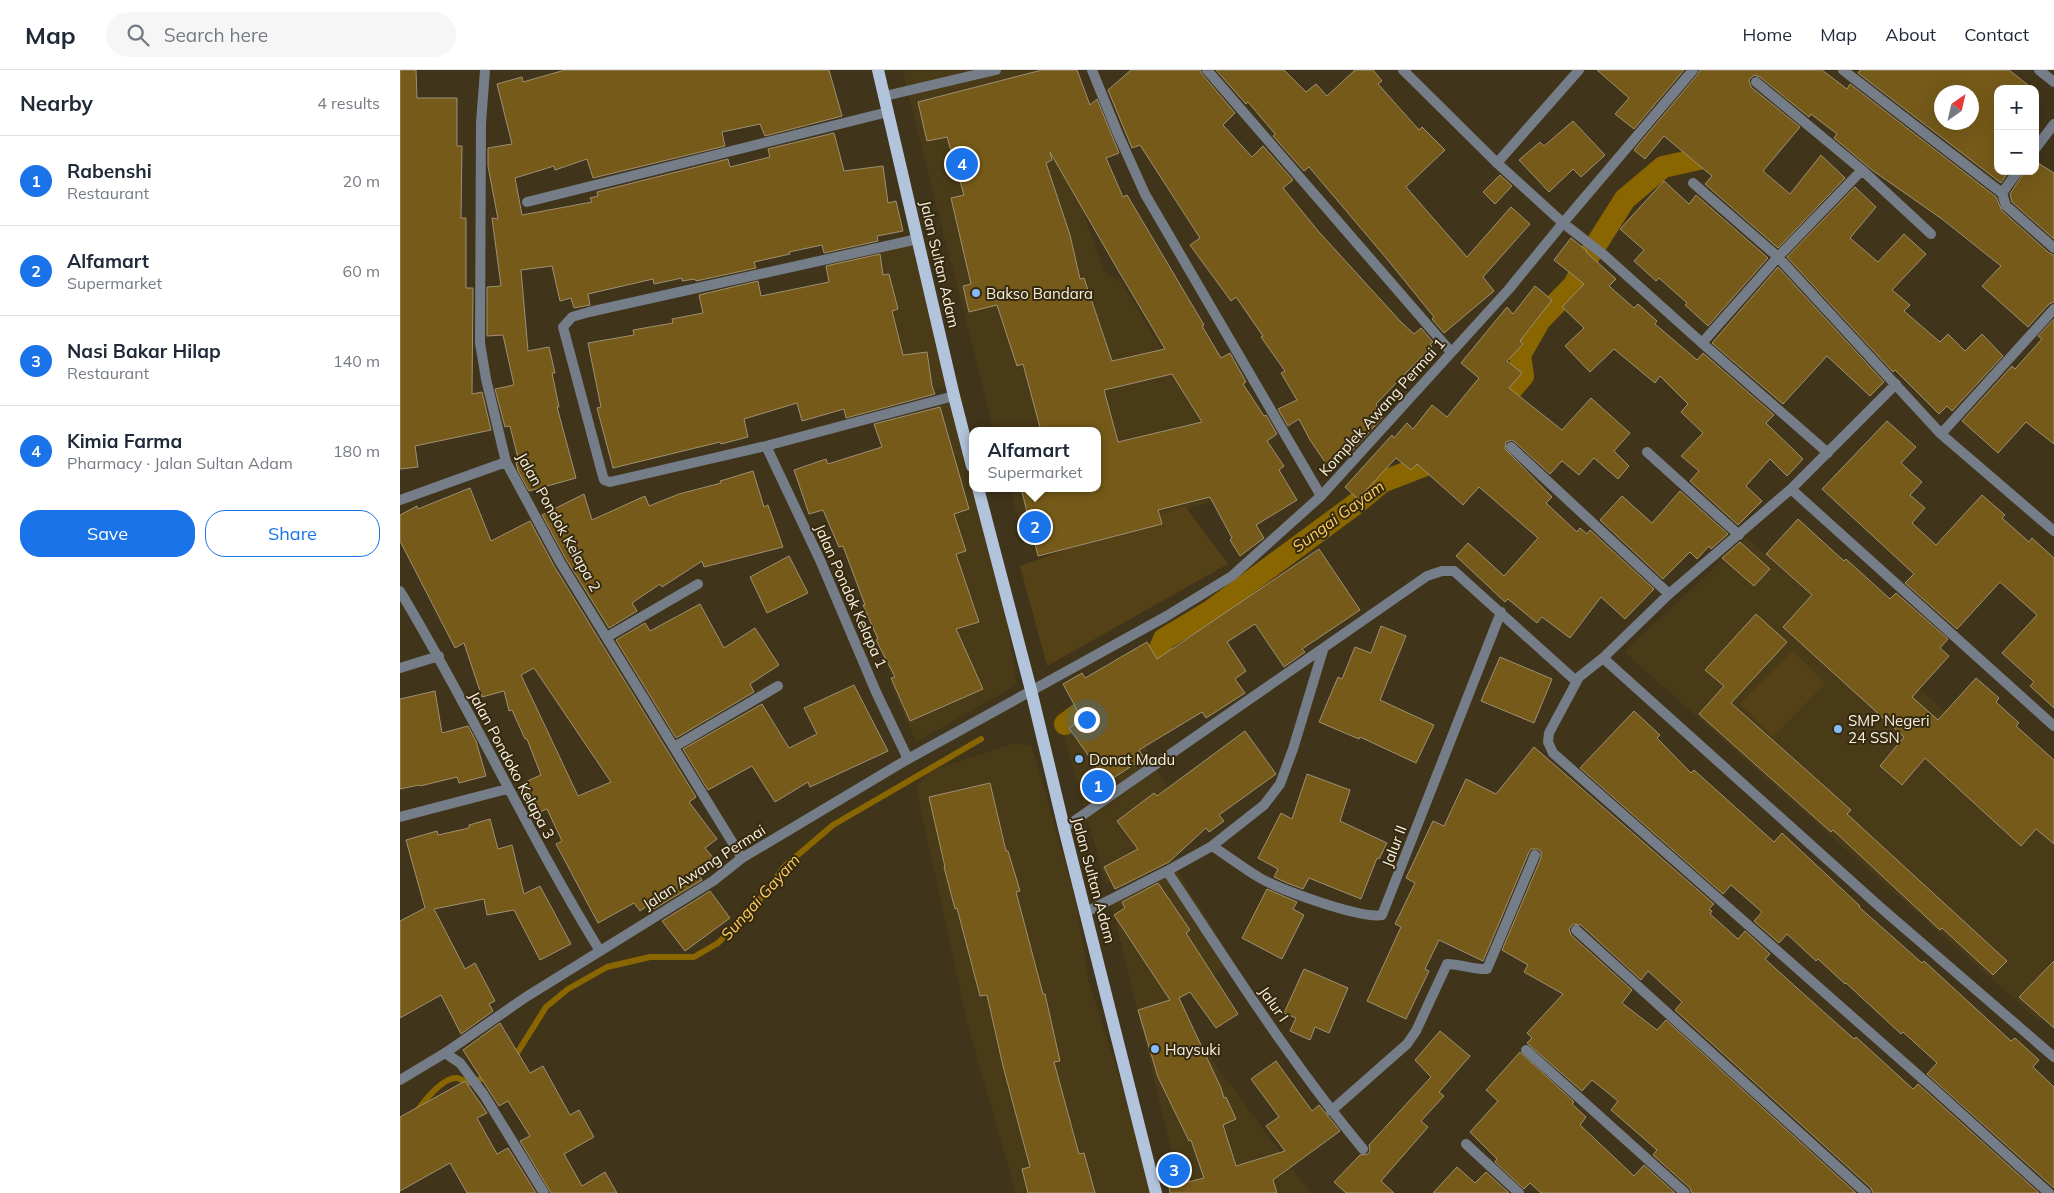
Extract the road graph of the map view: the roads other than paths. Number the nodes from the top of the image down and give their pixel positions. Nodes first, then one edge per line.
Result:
1 (485, 70) edge
2 (878, 70) edge
3 (996, 70) edge
4 (1092, 70) edge
5 (1207, 70) edge
6 (1579, 70) edge
7 (1693, 70) edge
8 (1843, 70) edge
9 (2039, 70) edge
10 (1406, 71) edge
11 (1756, 82) dead end
12 (2054, 82) edge
13 (885, 96) junction
14 (888, 112) junction
15 (2054, 124) edge
16 (2039, 144) edge
17 (1497, 163) junction
18 (1862, 170) junction
19 (2015, 175) edge
20 (1693, 183) dead end
21 (2002, 193) junction
22 (526, 202) dead end
23 (1563, 223) junction
24 (1931, 234) dead end
25 (918, 239) junction
26 (2054, 248) edge
27 (1778, 257) junction
28 (2054, 309) edge
29 (1702, 343) junction
30 (1451, 352) junction
31 (1896, 384) junction
32 (954, 396) junction
33 (1941, 434) junction
34 (766, 446) junction
35 (1511, 447) dead end
36 (1647, 452) dead end
37 (1828, 453) junction
38 (969, 454) edge
39 (506, 462) junction
40 (1791, 489) junction
41 (979, 492) edge
42 (1321, 496) junction
43 (400, 500) edge
44 (2054, 531) edge
45 (1738, 535) junction
46 (698, 584) dead end
47 (400, 591) edge
48 (1669, 594) junction
49 (1501, 612) junction
50 (607, 637) junction
51 (1323, 650) junction
52 (439, 656) junction
53 (1603, 658) junction
54 (400, 668) edge
55 (1576, 681) junction
56 (778, 686) dead end
57 (1031, 690) junction
58 (2054, 726) edge
59 (674, 747) junction
60 (908, 759) junction
61 (507, 789) junction
62 (400, 817) edge
63 (1064, 828) junction
64 (1212, 846) junction
65 (1535, 855) dead end
66 (742, 858) junction
67 (1167, 872) junction
68 (1086, 912) junction
69 (1576, 930) dead end
70 (600, 951) junction
71 (1526, 1050) dead end
72 (445, 1053) junction
73 (2054, 1058) edge
74 (400, 1080) edge
75 (1331, 1111) junction
76 (1466, 1144) dead end
77 (1363, 1148) dead end
78 (544, 1193) edge
79 (1156, 1193) edge
80 (1519, 1193) edge
81 (1685, 1193) edge
82 (1866, 1193) edge
83 (2049, 1193) edge

1 - 39 street, Jalan Pondok Kelapa 2
2 - 13 main road, Jalan Sultan Adam
3 - 13 street
4 - 42 street
5 - 30 street
6 - 17 street
7 - 23 street, Komplek Awang Permai 1
8 - 21 street
9 - 12 street
10 - 17 street
11 - 18 street
13 - 14 main road, Jalan Sultan Adam
14 - 22 street
14 - 25 main road, Jalan Sultan Adam
15 - 16 street
17 - 23 street
18 - 24 street
18 - 27 street
19 - 21 street
20 - 27 street
21 - 26 street
23 - 29 street
23 - 30 street, Komplek Awang Permai 1
25 - 32 main road, Jalan Sultan Adam
25 - 34 street
27 - 29 street
27 - 31 street
28 - 33 street
29 - 37 street
30 - 42 street, Komplek Awang Permai 1
31 - 33 street
31 - 37 street
32 - 34 street
32 - 38 main road, Jalan Sultan Adam
33 - 44 street
34 - 60 street, Jalan Pondok Kelapa 1
35 - 48 street
36 - 45 street
37 - 40 street
39 - 43 street
39 - 50 street, Jalan Pondok Kelapa 2
40 - 45 street
40 - 58 street
41 - 57 main road, Jalan Sultan Adam
42 - 57 street, Komplek Awang Permai 1
45 - 48 street
46 - 50 street
47 - 52 street, Jalan Pondoko Kelapa 3
48 - 53 street
49 - 51 street
49 - 55 street
49 - 64 street, Jalur II
50 - 59 street, Jalan Pondok Kelapa 2
51 - 63 street
51 - 64 street
52 - 54 street
52 - 61 street, Jalan Pondoko Kelapa 3
53 - 55 street
53 - 73 street
55 - 83 street
56 - 59 street
57 - 60 street, Jalan Awang Permai
57 - 63 main road, Jalan Sultan Adam
59 - 66 street, Jalan Pondok Kelapa 2
60 - 66 street, Jalan Awang Permai
61 - 62 street
61 - 70 street, Jalan Pondoko Kelapa 3
63 - 68 main road, Jalan Sultan Adam
64 - 67 street
65 - 75 street
66 - 70 street, Jalan Awang Permai
67 - 68 street
67 - 75 street, Jalur I
68 - 79 main road, Jalan Sultan Adam
69 - 82 street
70 - 72 street, Jalan Awang Permai
71 - 81 street
72 - 74 street, Jalan Awang Permai
72 - 78 street
75 - 77 street, Jalur I
76 - 80 street

